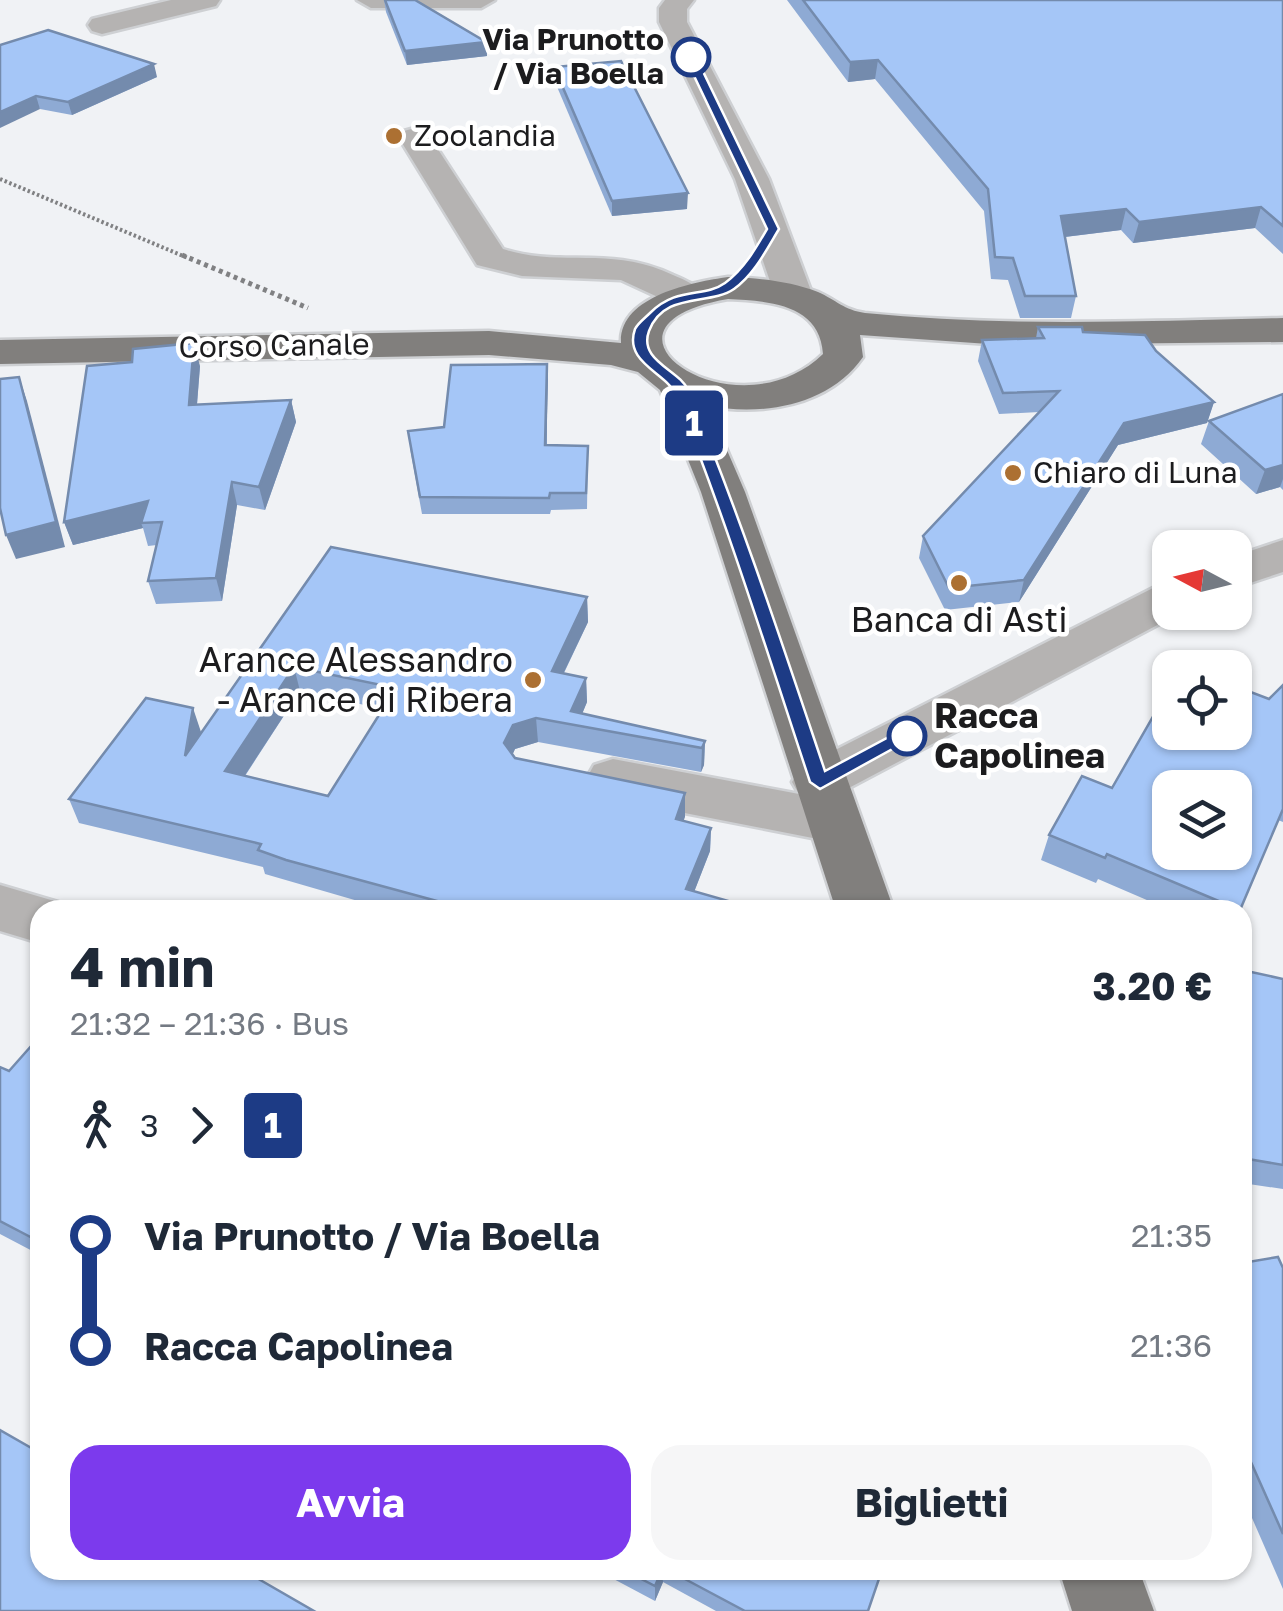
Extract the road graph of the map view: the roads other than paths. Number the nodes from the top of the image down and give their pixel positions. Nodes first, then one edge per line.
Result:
1 (206, 0) edge
2 (371, 0) edge
3 (481, 0) edge
4 (680, 0) edge
5 (102, 25) dead end
6 (414, 138) dead end
7 (773, 229) junction
8 (728, 288) junction
9 (686, 296) junction
10 (794, 296) junction
11 (651, 315) junction
12 (1283, 330) edge
13 (839, 339) junction
14 (489, 343) junction
15 (0, 352) edge
16 (664, 373) junction
17 (760, 396) junction
18 (723, 492) junction
19 (1283, 555) edge
20 (1252, 567) edge
21 (1152, 610) edge
22 (574, 772) edge
23 (826, 801) junction
24 (861, 900) edge
25 (0, 908) edge
26 (30, 917) edge
27 (1102, 1580) edge
28 (1113, 1611) edge

1 - 5 street
2 - 3 street
4 - 7 street
6 - 9 street
7 - 8 street
7 - 10 street
8 - 9 main road, Corso Canale
8 - 10 main road, Corso Canale
9 - 11 main road, Corso Canale
10 - 13 main road, Corso Canale
11 - 14 main road, Corso Canale
11 - 16 main road
12 - 13 main road, Corso Canale
13 - 17 main road, Corso Canale
14 - 15 main road, Corso Canale
14 - 16 main road, Corso Canale
16 - 17 main road, Corso Canale
16 - 18 main road
17 - 18 main road
18 - 23 main road
19 - 20 street
21 - 23 street
22 - 23 street
23 - 24 main road
25 - 26 street
27 - 28 main road

